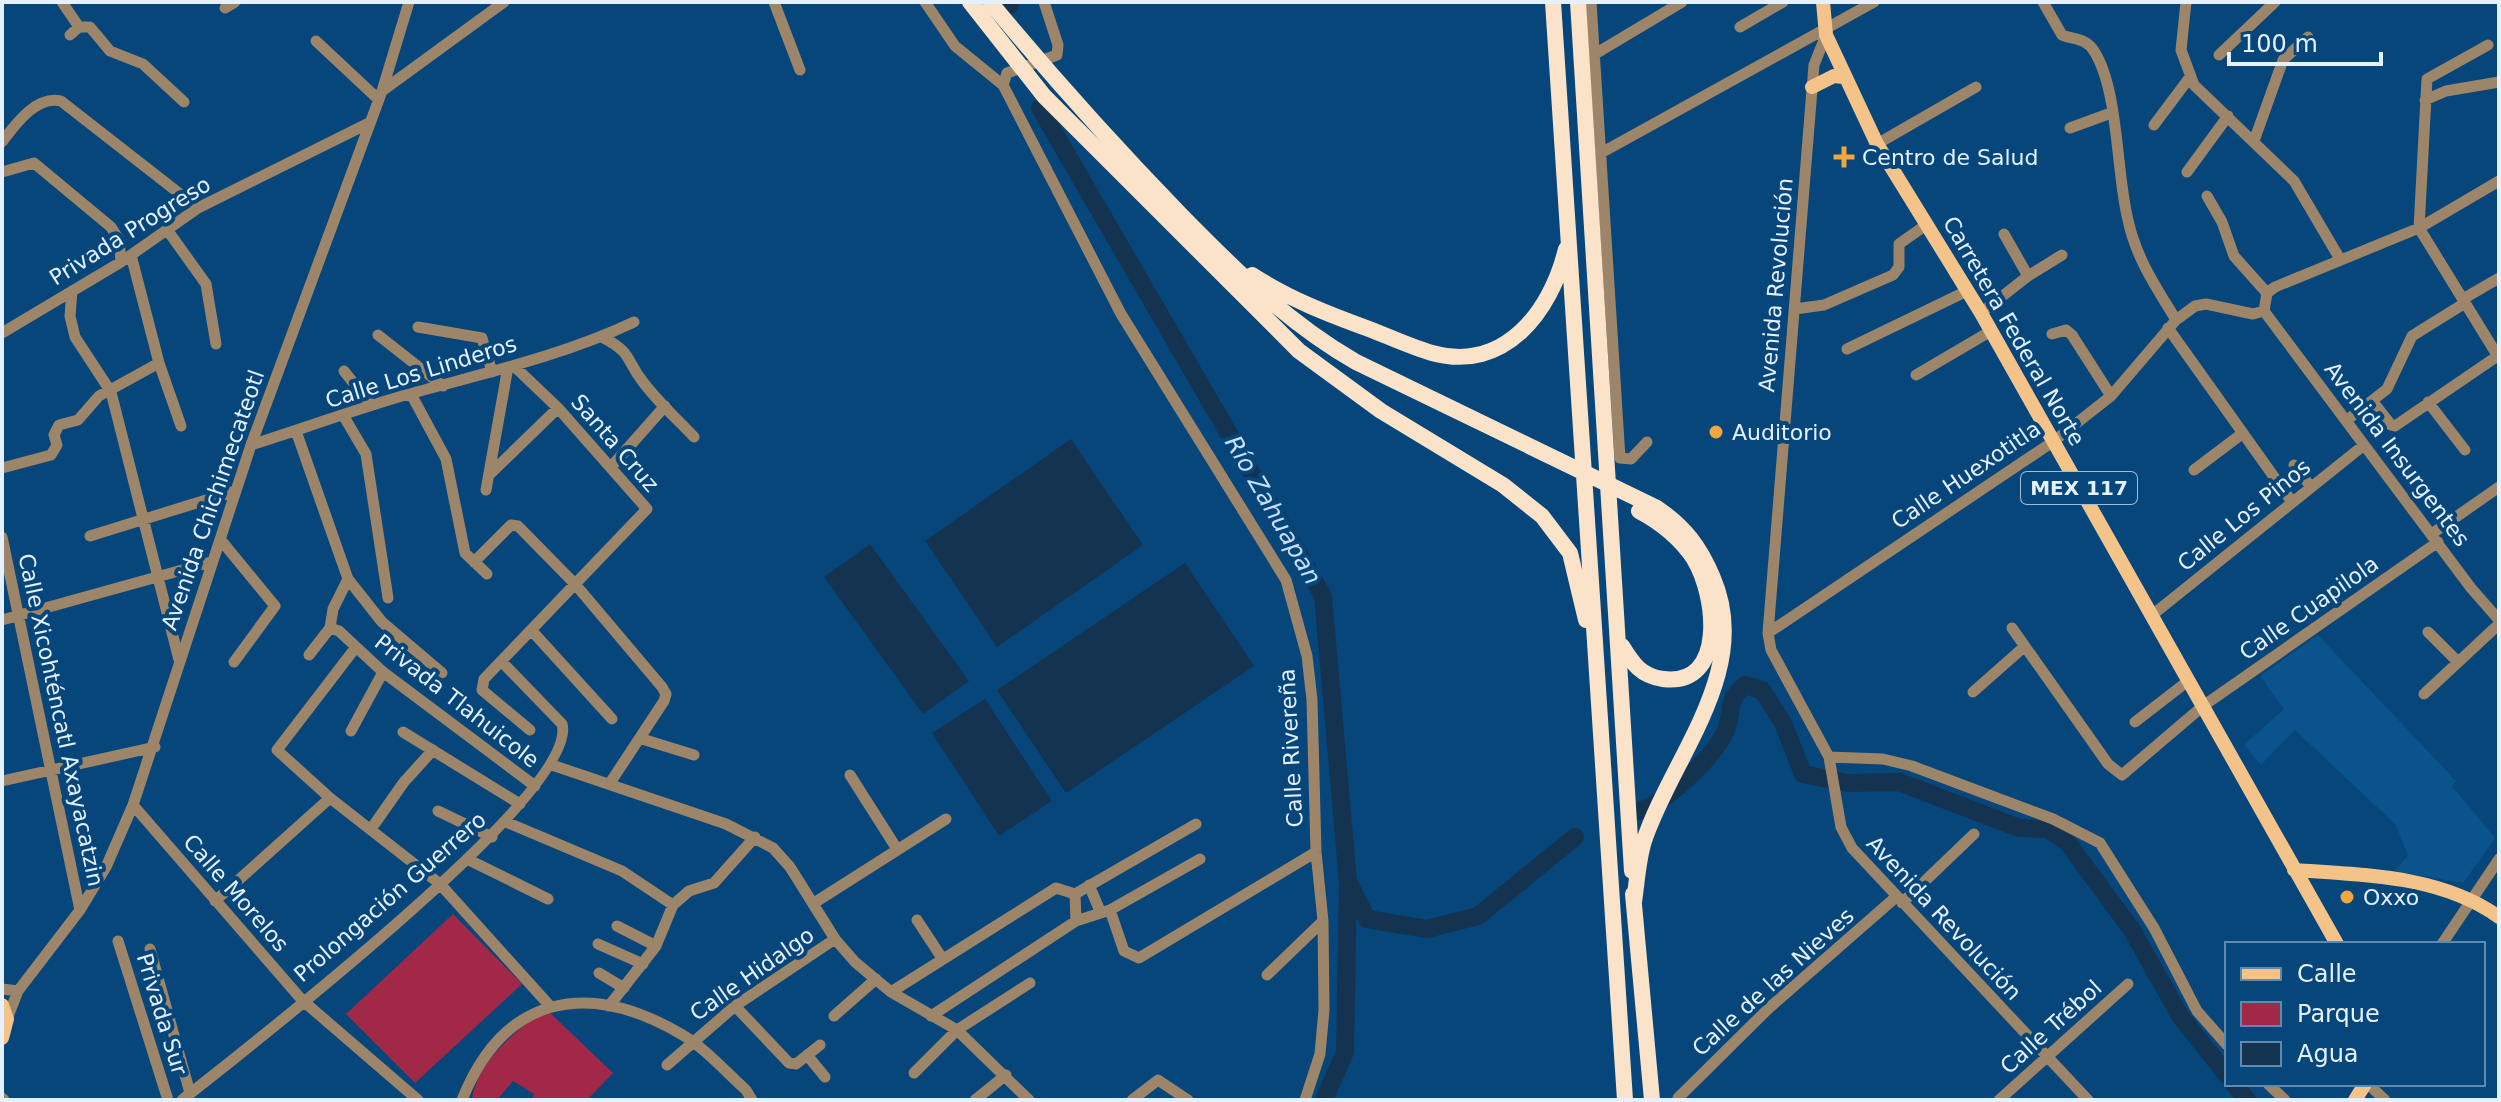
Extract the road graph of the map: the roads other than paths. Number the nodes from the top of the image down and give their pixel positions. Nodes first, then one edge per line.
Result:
1 (62, 2) edge
2 (409, 2) edge
3 (504, 2) edge
4 (774, 2) edge
5 (925, 2) edge
6 (1044, 2) edge
7 (1553, 2) edge
8 (1578, 2) edge
9 (1591, 2) edge
10 (1682, 2) edge
11 (1783, 2) edge
12 (1823, 2) edge
13 (1874, 2) edge
14 (2043, 2) edge
15 (2186, 2) edge
16 (2275, 2) edge
17 (980, 6) edge
18 (1740, 27) dead end
19 (1826, 32) junction
20 (2308, 37) dead end
21 (316, 41) dead end
22 (2488, 45) dead end
23 (1595, 54) junction
24 (2219, 55) dead end
25 (800, 70) dead end
26 (1843, 77) junction
27 (2190, 77) junction
28 (2499, 82) edge
29 (1003, 85) junction
30 (1812, 87) junction
31 (1976, 87) dead end
32 (380, 95) junction
33 (2425, 100) junction
34 (184, 102) dead end
35 (2111, 113) junction
36 (2228, 116) junction
37 (367, 124) junction
38 (2154, 125) dead end
39 (2070, 128) dead end
40 (2254, 141) junction
41 (2, 142) edge
42 (1877, 144) junction
43 (1101, 145) junction
44 (1601, 153) junction
45 (2, 172) edge
46 (2187, 172) dead end
47 (2499, 181) edge
48 (2207, 196) dead end
49 (198, 208) junction
50 (1926, 225) junction
51 (2419, 228) junction
52 (168, 231) junction
53 (2004, 234) dead end
54 (1570, 235) junction
55 (1217, 252) junction
56 (2062, 255) dead end
57 (126, 259) junction
58 (2340, 259) junction
59 (2028, 276) junction
60 (2499, 278) edge
61 (72, 291) junction
62 (1967, 291) junction
63 (2267, 293) junction
64 (2464, 301) junction
65 (1795, 309) junction
66 (2264, 311) junction
67 (1981, 313) junction
68 (634, 322) dead end
69 (1271, 322) junction
70 (2172, 324) junction
71 (418, 327) dead end
72 (1991, 331) junction
73 (2, 333) edge
74 (2052, 334) dead end
75 (378, 335) dead end
76 (602, 337) junction
77 (216, 344) dead end
78 (1847, 349) dead end
79 (2498, 356) edge
80 (159, 363) junction
81 (511, 366) junction
82 (344, 371) dead end
83 (492, 372) junction
84 (1916, 375) dead end
85 (443, 386) junction
86 (111, 392) junction
87 (411, 394) junction
88 (2111, 396) junction
89 (2373, 402) junction
90 (2428, 402) junction
91 (371, 405) junction
92 (665, 406) junction
93 (558, 408) junction
94 (343, 415) junction
95 (2347, 420) junction
96 (181, 426) dead end
97 (296, 431) junction
98 (2243, 433) junction
99 (694, 437) dead end
100 (2054, 441) junction
101 (1647, 442) dead end
102 (251, 445) junction
103 (2364, 445) junction
104 (2465, 450) dead end
105 (2294, 465) dead end
106 (611, 467) junction
107 (1559, 467) junction
108 (2, 468) edge
109 (2194, 470) dead end
110 (489, 475) junction
111 (2311, 487) junction
112 (2499, 487) edge
113 (486, 490) dead end
114 (235, 491) junction
115 (2292, 502) junction
116 (1636, 503) junction
117 (144, 520) junction
118 (90, 536) dead end
119 (2, 537) edge
120 (2436, 538) junction
121 (220, 539) junction
122 (211, 562) junction
123 (474, 562) junction
124 (487, 574) dead end
125 (157, 576) junction
126 (348, 579) junction
127 (575, 584) junction
128 (388, 598) dead end
129 (20, 615) junction
130 (2151, 616) junction
131 (2, 620) edge
132 (2499, 622) edge
133 (330, 628) junction
134 (2012, 628) dead end
135 (532, 631) junction
136 (2428, 632) dead end
137 (1768, 633) junction
138 (1596, 634) junction
139 (1620, 642) junction
140 (356, 647) junction
141 (2024, 647) junction
142 (309, 655) dead end
143 (179, 661) junction
144 (2457, 661) junction
145 (234, 662) dead end
146 (503, 663) junction
147 (383, 672) junction
148 (442, 673) dead end
149 (2188, 681) junction
150 (1973, 692) dead end
151 (2424, 694) dead end
152 (2203, 706) junction
153 (612, 719) dead end
154 (2135, 722) dead end
155 (530, 730) dead end
156 (351, 731) dead end
157 (403, 732) dead end
158 (642, 739) junction
159 (155, 747) junction
160 (433, 750) junction
161 (694, 755) dead end
162 (1830, 761) junction
163 (552, 765) junction
164 (50, 771) junction
165 (850, 775) dead end
166 (2, 781) edge
167 (610, 783) junction
168 (535, 786) junction
169 (330, 798) junction
170 (520, 804) junction
171 (133, 805) junction
172 (438, 811) dead end
173 (946, 819) dead end
174 (506, 822) junction
175 (1196, 824) dead end
176 (371, 829) junction
177 (1974, 834) dead end
178 (492, 837) junction
179 (755, 837) junction
180 (897, 849) junction
181 (1316, 852) junction
182 (467, 859) junction
183 (1200, 859) dead end
184 (2499, 859) edge
185 (2294, 870) junction
186 (440, 884) junction
187 (1089, 885) junction
188 (1075, 894) junction
189 (2472, 898) junction
190 (548, 899) dead end
191 (1899, 900) junction
192 (215, 901) junction
193 (1634, 902) junction
194 (814, 903) junction
195 (673, 905) junction
196 (80, 910) junction
197 (1105, 910) junction
198 (2499, 917) edge
199 (917, 920) dead end
200 (1076, 921) junction
201 (1323, 921) junction
202 (617, 926) dead end
203 (835, 939) junction
204 (118, 941) dead end
205 (2336, 942) edge
206 (2443, 942) edge
207 (598, 944) dead end
208 (656, 946) junction
209 (150, 949) dead end
210 (942, 958) junction
211 (643, 964) junction
212 (599, 973) dead end
213 (1267, 975) dead end
214 (876, 979) junction
215 (1030, 983) dead end
216 (2128, 984) dead end
217 (624, 988) junction
218 (2, 989) edge
219 (18, 991) junction
220 (891, 992) junction
221 (302, 1000) junction
222 (549, 1005) junction
223 (609, 1006) junction
224 (735, 1006) junction
225 (834, 1016) dead end
226 (931, 1016) junction
227 (3, 1026) edge
228 (957, 1030) junction
229 (692, 1041) junction
230 (2225, 1043) edge
231 (820, 1045) dead end
232 (807, 1055) junction
233 (2048, 1058) junction
234 (667, 1065) dead end
235 (914, 1073) dead end
236 (1006, 1075) junction
237 (825, 1077) dead end
238 (2270, 1086) edge
239 (2368, 1086) edge
240 (186, 1097) edge
241 (1678, 1098) edge
242 (168, 1100) edge
243 (418, 1100) edge
244 (462, 1100) edge
245 (752, 1100) edge
246 (975, 1100) edge
247 (1029, 1100) edge
248 (1132, 1100) edge
249 (1188, 1100) edge
250 (1305, 1100) edge
251 (1625, 1100) edge
252 (1652, 1100) edge
253 (1999, 1100) edge
254 (2088, 1100) edge
255 (2285, 1100) edge
256 (2385, 1100) edge

1 - 34 street
2 - 32 street, Avenida Chichimecateotl
3 - 32 street
4 - 25 street
5 - 29 street
6 - 29 street
7 - 54 highway
8 - 139 highway
9 - 23 street
10 - 23 street
11 - 18 street
12 - 19 main road, MEX 117
13 - 19 street
14 - 35 street
15 - 27 street
16 - 24 street
17 - 43 highway
19 - 26 main road, Carretera Federal Norte / MEX 117
19 - 30 street, Avenida Revolución
19 - 44 street
20 - 40 street
21 - 32 street
22 - 33 street
23 - 44 street
26 - 30 main road
26 - 42 main road, Carretera Federal Norte / MEX 117
27 - 36 street
27 - 38 street
28 - 33 street
29 - 181 street, Calle Rivereña
30 - 65 street, Avenida Revolución
31 - 42 street
32 - 37 street, Avenida Chichimecateotl
33 - 51 street
35 - 39 street
35 - 70 street
36 - 40 street
36 - 46 street
37 - 49 street, Privada Progreso
37 - 102 street, Avenida Chichimecateotl
40 - 58 street
41 - 49 street
42 - 50 main road, Carretera Federal Norte / MEX 117
43 - 55 highway
43 - 69 highway
44 - 101 street
45 - 57 street
47 - 51 street
48 - 63 street
49 - 52 street, Privada Progreso
50 - 62 main road, Carretera Federal Norte / MEX 117
50 - 65 street
51 - 58 street
51 - 64 street
52 - 57 street, Privada Progreso
52 - 77 street
53 - 59 street
54 - 55 highway
54 - 138 highway
55 - 107 highway
56 - 59 street
57 - 61 street, Privada Progreso
57 - 80 street
58 - 63 street
59 - 67 street
60 - 64 street
61 - 73 street, Privada Progreso
61 - 86 street
62 - 67 main road, Carretera Federal Norte / MEX 117
62 - 78 street
63 - 66 street
64 - 79 street
64 - 89 street
65 - 137 street, Avenida Revolución
66 - 70 street, Calle Huexotitla
66 - 95 street, Avenida Insurgentes
67 - 72 main road, Carretera Federal Norte / MEX 117
68 - 76 street, Calle Los Linderos
69 - 107 highway
69 - 138 highway
70 - 88 street, Calle Huexotitla
70 - 98 street
71 - 83 street
72 - 84 street
72 - 100 main road, Carretera Federal Norte / MEX 117
74 - 88 street
75 - 85 street
76 - 81 street, Calle Los Linderos
76 - 92 street
79 - 90 street
80 - 86 street
80 - 96 street
81 - 83 street, Calle Los Linderos
81 - 93 street, Santa Cruz
81 - 110 street
82 - 91 street
83 - 85 street, Calle Los Linderos
85 - 87 street, Calle Los Linderos
86 - 108 street
86 - 117 street
87 - 91 street, Calle Los Linderos
87 - 123 street
88 - 100 street, Calle Huexotitla
89 - 90 street
89 - 95 street
90 - 104 street
91 - 94 street, Calle Los Linderos
92 - 99 street
92 - 106 street
93 - 106 street, Santa Cruz
93 - 110 street
94 - 97 street, Calle Los Linderos
94 - 128 street
95 - 103 street, Avenida Insurgentes
97 - 102 street, Calle Los Linderos
97 - 126 street
98 - 109 street
98 - 115 street
100 - 130 main road, Carretera Federal Norte / MEX 117
100 - 137 street, Calle Huexotitla
102 - 114 street, Avenida Chichimecateotl
103 - 111 street, Calle Los Pinos
103 - 120 street, Avenida Insurgentes
105 - 111 street
106 - 127 street, Santa Cruz
107 - 116 highway
110 - 113 street
111 - 115 street, Calle Los Pinos
112 - 120 street, Calle Cuapilola
114 - 117 street
114 - 121 street, Avenida Chichimecateotl
115 - 130 street, Calle Los Pinos
116 - 139 highway
116 - 193 highway
117 - 118 street
117 - 125 street
119 - 129 street, Calle Xicohténcatl Axayacatzin
120 - 132 street, Avenida Insurgentes
120 - 152 street, Calle Cuapilola
121 - 122 street, Avenida Chichimecateotl
121 - 145 street
122 - 125 street
122 - 143 street, Avenida Chichimecateotl
123 - 124 street
123 - 127 street
125 - 129 street
125 - 143 street
126 - 133 street
126 - 148 street
127 - 135 street
127 - 158 street
129 - 131 street
129 - 164 street, Calle Xicohténcatl Axayacatzin
130 - 149 main road, Carretera Federal Norte / MEX 117
132 - 144 street
133 - 140 street, Privada Tlahuicole
133 - 142 street
134 - 141 street
135 - 146 street
135 - 153 street
136 - 144 street
137 - 162 street, Avenida Revolución
138 - 251 highway
139 - 193 highway
140 - 147 street, Privada Tlahuicole
140 - 169 street
141 - 150 street
141 - 152 street, Calle Cuapilola
143 - 159 street, Avenida Chichimecateotl
144 - 151 street
146 - 155 street
146 - 163 street, Prolongación Guerrero
147 - 156 street
147 - 168 street, Privada Tlahuicole
149 - 152 main road, Carretera Federal Norte / MEX 117
149 - 154 street
152 - 185 main road, Carretera Federal Norte / MEX 117
157 - 160 street
158 - 161 street
158 - 167 street
159 - 164 street
159 - 171 street, Avenida Chichimecateotl
160 - 170 street
160 - 176 street
162 - 191 street, Avenida Revolución
162 - 230 street
163 - 167 street
163 - 168 street, Prolongación Guerrero
164 - 166 street
164 - 196 street, Calle Xicohténcatl Axayacatzin
165 - 180 street
167 - 179 street
168 - 170 street, Prolongación Guerrero
169 - 176 street
169 - 192 street
170 - 174 street, Prolongación Guerrero
171 - 192 street, Calle Morelos
171 - 196 street, Avenida Chichimecateotl
172 - 178 street
173 - 180 street
174 - 178 street, Prolongación Guerrero
174 - 195 street
175 - 187 street
176 - 186 street
177 - 191 street, Calle de las Nieves
178 - 182 street, Prolongación Guerrero
179 - 194 street
179 - 195 street
180 - 194 street
181 - 197 street
181 - 201 street, Calle Rivereña
182 - 186 street, Prolongación Guerrero
182 - 190 street
183 - 197 street
184 - 189 street
185 - 189 main road
185 - 205 main road, Carretera Federal Norte / MEX 117
186 - 221 street, Prolongación Guerrero
186 - 222 street
187 - 188 street
187 - 197 street
188 - 200 street
188 - 210 street
189 - 198 main road
189 - 206 street
191 - 233 street, Avenida Revolución
191 - 241 street, Calle de las Nieves
192 - 221 street, Calle Morelos
193 - 252 highway
194 - 203 street
195 - 208 street
196 - 219 street, Avenida Chichimecateotl
197 - 200 street
199 - 210 street
200 - 226 street
201 - 213 street
201 - 250 street, Calle Rivereña
202 - 208 street
203 - 214 street
203 - 224 street, Calle Hidalgo
204 - 242 street, Privada Sur
207 - 211 street
208 - 211 street
209 - 240 street
210 - 220 street
211 - 217 street
212 - 217 street
214 - 220 street
214 - 225 street
215 - 228 street
216 - 233 street, Calle Trébol
217 - 223 street
218 - 219 street
219 - 227 street, Avenida Chichimecateotl
220 - 226 street
221 - 240 street, Prolongación Guerrero
221 - 243 street, Calle Morelos
222 - 223 street
222 - 244 street
223 - 229 street
224 - 229 street, Calle Hidalgo
224 - 232 street
226 - 228 street
228 - 235 street
228 - 236 street
229 - 234 street, Calle Hidalgo
229 - 245 street
231 - 232 street
232 - 237 street
233 - 253 street, Calle Trébol
233 - 254 street, Avenida Revolución
236 - 246 street
236 - 247 street
238 - 255 street
239 - 256 street
248 - 249 street

